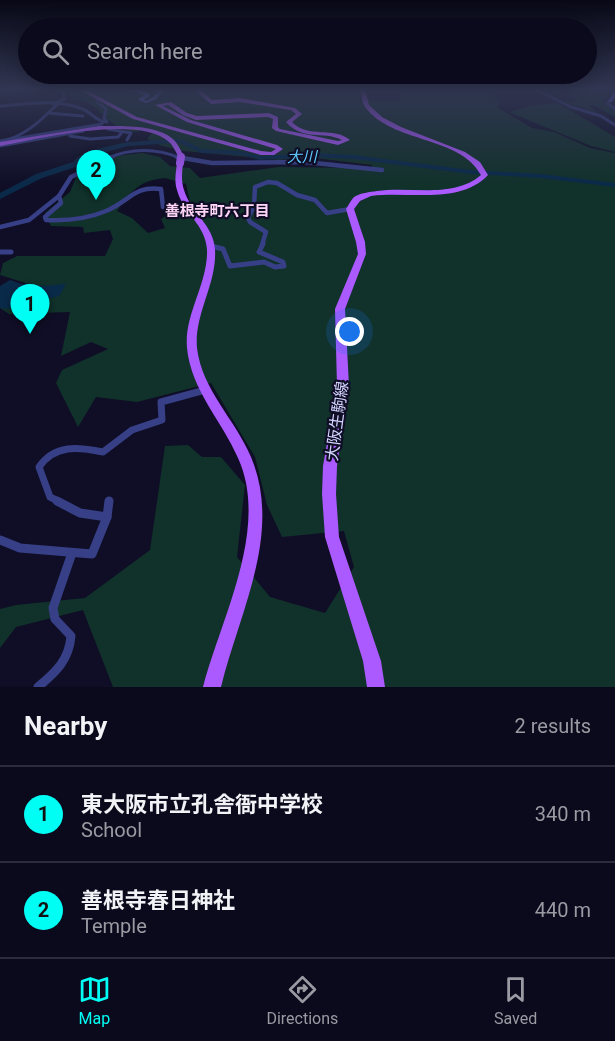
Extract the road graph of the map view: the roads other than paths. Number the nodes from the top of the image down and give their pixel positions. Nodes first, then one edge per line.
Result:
1 (40, 121) edge
2 (99, 121) edge
3 (108, 121) edge
4 (146, 121) edge
5 (189, 121) edge
6 (276, 121) edge
7 (290, 121) edge
8 (386, 121) edge
9 (95, 128) junction
10 (116, 130) junction
11 (122, 132) junction
12 (62, 133) junction
13 (103, 139) junction
14 (127, 140) dead end
15 (3, 146) edge
16 (382, 170) dead end
17 (59, 196) junction
18 (188, 206) junction
19 (350, 208) junction
20 (0, 227) edge
21 (211, 246) junction
22 (0, 252) edge
23 (12, 252) dead end
24 (204, 388) junction
25 (109, 501) dead end
26 (107, 517) junction
27 (0, 540) edge
28 (72, 554) junction
29 (38, 687) edge
30 (212, 687) edge
31 (376, 687) edge

1 - 15 street
2 - 12 street
3 - 9 street
4 - 5 main road
6 - 7 main road
8 - 19 main road
9 - 15 main road
9 - 18 main road
10 - 11 street
10 - 12 street
10 - 13 street
11 - 13 street
11 - 14 street
12 - 13 street
12 - 15 street
16 - 17 street
17 - 18 street
17 - 20 street
18 - 21 main road
19 - 21 street
19 - 31 main road, 大阪生駒線
21 - 24 main road
22 - 23 street
24 - 26 street
24 - 30 main road
25 - 26 street
26 - 28 street
27 - 28 street
28 - 29 street

